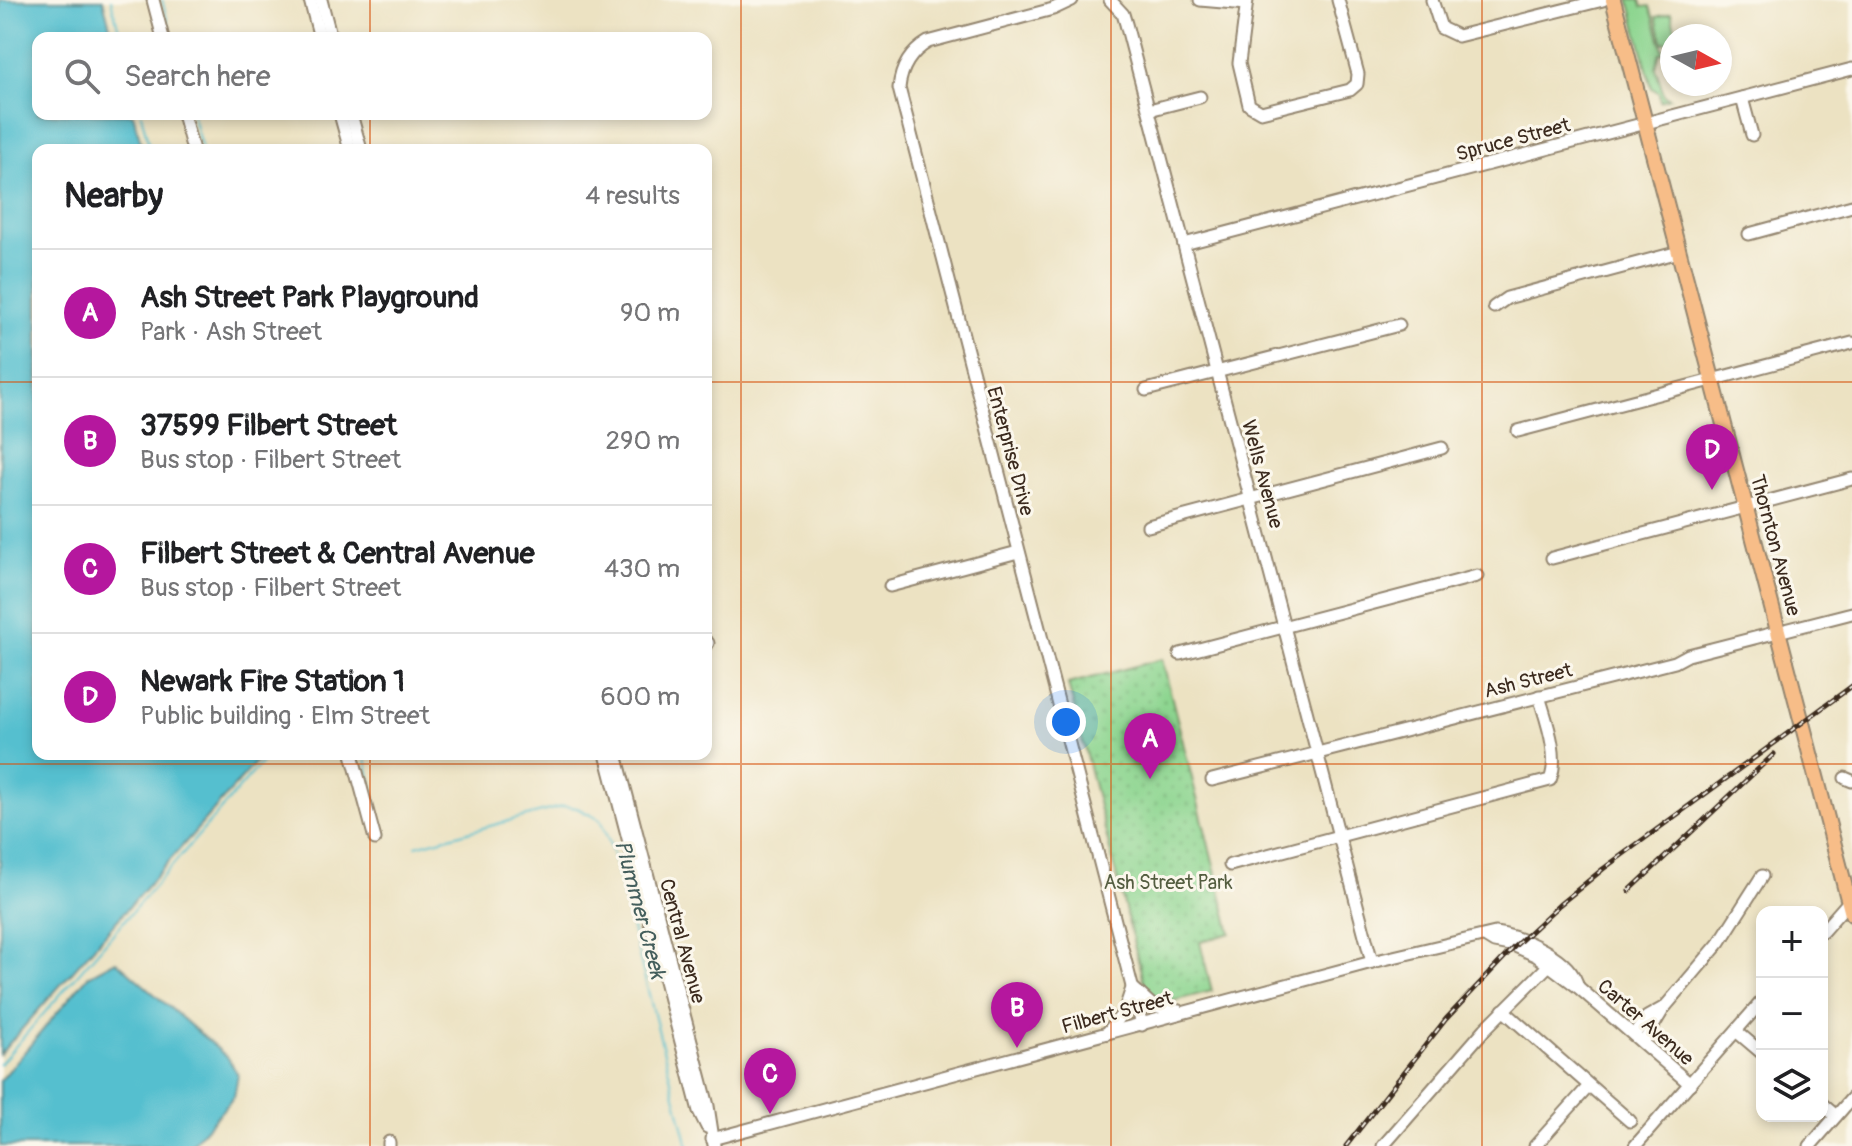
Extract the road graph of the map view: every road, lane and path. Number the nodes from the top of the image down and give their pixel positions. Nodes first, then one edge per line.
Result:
1 (153, 0) edge
2 (310, 0) edge
3 (321, 0) edge
4 (1072, 0) edge
5 (1110, 0) edge
6 (1200, 0) edge
7 (1338, 0) edge
8 (1432, 0) edge
9 (1603, 0) edge
10 (1613, 0) edge
11 (1246, 2) edge
12 (161, 32) edge
13 (318, 32) edge
14 (329, 32) edge
15 (1852, 69) edge
16 (1200, 97) dead end
17 (1742, 98) junction
18 (1149, 110) junction
19 (185, 120) edge
20 (342, 120) edge
21 (353, 120) edge
22 (1646, 123) junction
23 (1752, 135) dead end
24 (191, 144) edge
25 (348, 144) edge
26 (359, 144) edge
27 (1852, 206) edge
28 (1749, 234) dead end
29 (1184, 244) junction
30 (1679, 252) junction
31 (1494, 307) dead end
32 (1399, 325) dead end
33 (1852, 343) edge
34 (1217, 372) junction
35 (1712, 379) junction
36 (1146, 390) dead end
37 (1518, 431) dead end
38 (1442, 448) dead end
39 (1852, 479) edge
40 (1251, 499) junction
41 (1746, 507) junction
42 (1148, 526) dead end
43 (1018, 552) junction
44 (1552, 558) dead end
45 (1477, 576) dead end
46 (890, 586) dead end
47 (1852, 613) edge
48 (1284, 627) junction
49 (1778, 632) junction
50 (1180, 654) dead end
51 (1539, 696) junction
52 (1317, 754) junction
53 (354, 760) edge
54 (608, 760) edge
55 (618, 760) edge
56 (1212, 780) dead end
57 (1339, 836) junction
58 (375, 839) dead end
59 (1230, 865) dead end
60 (1762, 876) dead end
61 (1851, 905) edge
62 (1828, 926) edge
63 (1518, 942) junction
64 (1372, 962) junction
65 (1549, 965) junction
66 (1132, 986) junction
67 (1578, 987) junction
68 (1756, 1008) edge
69 (1503, 1010) junction
70 (1187, 1012) junction
71 (1142, 1025) junction
72 (1736, 1031) junction
73 (1107, 1033) junction
74 (1638, 1039) junction
75 (1758, 1050) edge
76 (1690, 1084) junction
77 (1589, 1086) junction
78 (1852, 1098) edge
79 (1828, 1109) edge
80 (1836, 1116) junction
81 (1630, 1121) dead end
82 (734, 1132) junction
83 (713, 1142) edge
84 (727, 1146) edge
85 (1383, 1146) edge
86 (1535, 1146) edge
87 (1635, 1146) edge
88 (1810, 1146) edge

1 - 12 street
2 - 13 street
3 - 14 street
4 - 43 street, Enterprise Drive
5 - 18 street, Wells Avenue
6 - 11 street
7 - 11 street
8 - 9 street
10 - 22 main road, Thornton Avenue
15 - 17 street, Spruce Street
16 - 18 street
17 - 22 street, Spruce Street
17 - 23 street
18 - 29 street, Wells Avenue
19 - 24 street
20 - 25 street
21 - 26 street
22 - 29 street, Spruce Street
22 - 30 main road, Thornton Avenue
27 - 28 street
29 - 34 street, Wells Avenue
30 - 31 street
30 - 35 main road, Thornton Avenue
32 - 34 street
33 - 35 street
34 - 36 street
34 - 40 street, Wells Avenue
35 - 37 street
35 - 41 main road, Thornton Avenue
38 - 40 street
39 - 41 street
40 - 42 street
40 - 48 street, Wells Avenue
41 - 44 street
41 - 49 main road, Thornton Avenue
43 - 46 street
43 - 66 street, Enterprise Drive
45 - 48 street
47 - 49 street, Ash Street
48 - 50 street
48 - 52 street, Wells Avenue
49 - 51 street, Ash Street
49 - 61 main road, Thornton Avenue
51 - 52 street, Ash Street
51 - 57 street
52 - 56 street, Ash Street
52 - 57 street, Wells Avenue
53 - 58 street
54 - 83 street, Central Avenue
55 - 83 street, Central Avenue
57 - 59 street
57 - 64 street, Wells Avenue
60 - 74 street
61 - 62 street
63 - 64 street, Filbert Street
63 - 65 street, Carter Avenue
63 - 67 street, Carter Avenue
64 - 70 street, Filbert Street
65 - 67 street, Carter Avenue
65 - 69 street
66 - 70 street
66 - 71 street, Enterprise Drive
66 - 73 street
67 - 74 street, Carter Avenue
68 - 72 street
69 - 77 street
69 - 85 street
70 - 71 street, Filbert Street
71 - 73 street, Filbert Street
72 - 75 street
72 - 76 street
73 - 82 street, Filbert Street
74 - 76 street, Carter Avenue
76 - 87 street
77 - 81 street
77 - 86 street
78 - 80 street
79 - 80 street
80 - 88 street
82 - 83 street, Filbert Street
82 - 84 street

